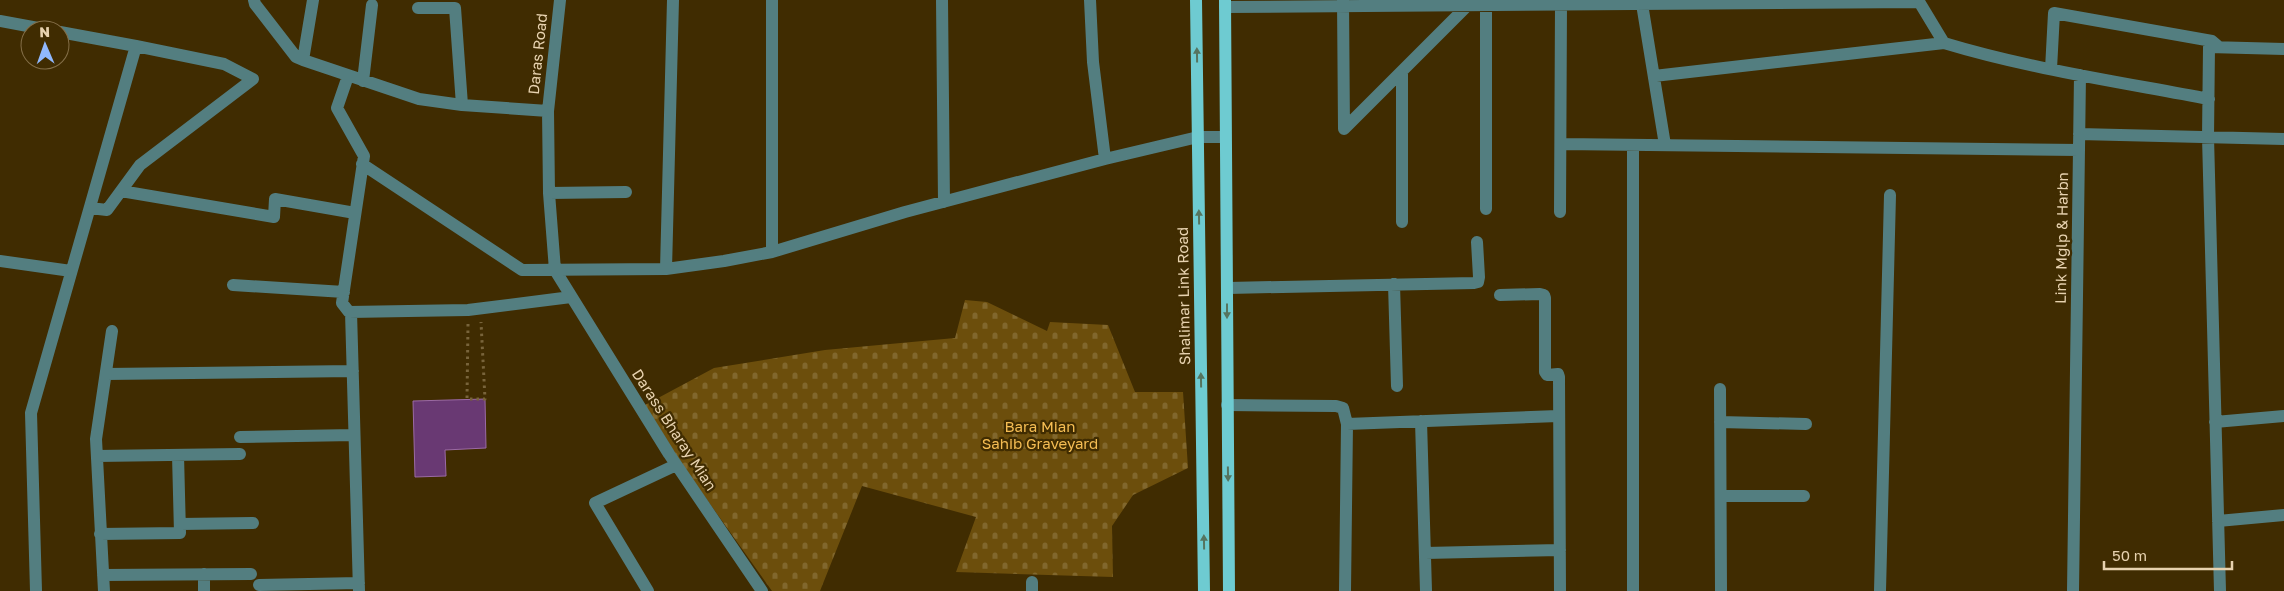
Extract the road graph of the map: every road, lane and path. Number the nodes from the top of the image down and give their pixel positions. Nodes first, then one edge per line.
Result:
1 (254, 0) edge
2 (313, 0) edge
3 (560, 0) edge
4 (673, 0) edge
5 (772, 0) edge
6 (942, 0) edge
7 (1090, 0) edge
8 (1196, 0) edge
9 (1919, 1) edge
10 (1343, 3) edge
11 (1491, 3) edge
12 (455, 4) edge
13 (1225, 4) edge
14 (1561, 4) junction
15 (1642, 4) junction
16 (372, 5) dead end
17 (1467, 6) junction
18 (418, 8) dead end
19 (0, 21) edge
20 (20, 25) edge
21 (70, 34) edge
22 (1944, 43) junction
23 (136, 46) junction
24 (2220, 48) junction
25 (2284, 49) edge
26 (303, 60) junction
27 (2051, 68) junction
28 (1402, 71) junction
29 (2080, 75) junction
30 (348, 76) junction
31 (1654, 76) junction
32 (363, 81) junction
33 (2209, 99) junction
34 (462, 105) junction
35 (548, 111) junction
36 (2079, 134) junction
37 (1198, 137) junction
38 (1225, 137) junction
39 (2208, 137) junction
40 (2284, 139) edge
41 (1561, 144) junction
42 (1633, 145) junction
43 (1665, 145) junction
44 (2079, 150) junction
45 (1105, 159) junction
46 (362, 164) junction
47 (121, 191) junction
48 (626, 192) dead end
49 (549, 193) junction
50 (1890, 194) dead end
51 (944, 202) junction
52 (90, 208) junction
53 (1486, 209) dead end
54 (1560, 212) dead end
55 (355, 213) junction
56 (1402, 222) dead end
57 (1477, 242) dead end
58 (772, 252) junction
59 (0, 261) edge
60 (666, 269) junction
61 (555, 270) junction
62 (71, 271) junction
63 (1394, 284) junction
64 (233, 285) dead end
65 (1228, 288) junction
66 (344, 292) junction
67 (1500, 295) dead end
68 (571, 297) junction
69 (481, 309) junction
70 (468, 310) junction
71 (352, 312) junction
72 (112, 331) dead end
73 (353, 371) junction
74 (106, 374) junction
75 (1397, 386) dead end
76 (1720, 389) dead end
77 (1227, 406) junction
78 (1558, 416) junction
79 (2284, 416) edge
80 (1421, 421) junction
81 (1720, 422) junction
82 (2215, 422) junction
83 (1347, 424) junction
84 (1806, 424) dead end
85 (354, 435) junction
86 (240, 437) dead end
87 (240, 454) dead end
88 (178, 455) junction
89 (97, 456) junction
90 (676, 465) junction
91 (1720, 496) junction
92 (1804, 496) dead end
93 (2284, 515) edge
94 (2218, 521) junction
95 (253, 523) dead end
96 (180, 524) junction
97 (100, 534) junction
98 (1560, 550) junction
99 (1425, 553) junction
100 (204, 574) junction
101 (251, 574) dead end
102 (103, 575) junction
103 (259, 585) dead end
104 (359, 587) edge
105 (36, 591) edge
106 (104, 591) edge
107 (204, 591) edge
108 (648, 591) edge
109 (762, 591) edge
110 (1204, 591) edge
111 (1229, 591) edge
112 (1345, 591) edge
113 (1426, 591) edge
114 (1560, 591) edge
115 (1633, 591) edge
116 (1721, 591) edge
117 (1880, 591) edge
118 (2073, 591) edge
119 (2220, 591) edge

1 - 26 street
2 - 26 street
3 - 35 street, Daras Road
4 - 60 street
5 - 58 street
6 - 51 street
7 - 45 street
37 -> 8 main road, Shalimar Link Road
9 - 15 street
9 - 22 street
10 - 13 street
10 - 17 street
10 - 28 street
11 - 14 street
11 - 17 street
11 - 53 street
12 - 18 street
12 - 34 street
13 - 38 main road
14 - 15 street
14 - 41 street
15 - 31 street
16 - 32 street
17 - 28 street
19 - 20 street
21 - 23 street
22 - 27 street
22 - 31 street
23 - 47 street
23 - 52 street
24 - 25 street
24 - 27 street
24 - 33 street
26 - 30 street
27 - 29 street
28 - 56 street
29 - 33 street
29 - 36 street, Link Mglp & Harbn
30 - 32 street
30 - 46 street
31 - 43 street
32 - 34 street
33 - 39 street
34 - 35 street
35 - 49 street, Daras Road
36 - 39 street
36 - 44 street, Link Mglp & Harbn
37 - 38 street
37 - 45 street
110 -> 37 main road, Shalimar Link Road
38 - 65 main road
39 - 40 street
39 - 82 street
41 - 42 street
41 - 54 street
42 - 43 street
42 - 115 street
43 - 44 street
44 - 118 street, Link Mglp & Harbn
45 - 51 street
46 - 55 street
46 - 61 street
47 - 52 street
47 - 55 street
48 - 49 street
49 - 61 street, Daras Road
50 - 117 street
51 - 58 street
52 - 62 street
55 - 66 street
57 - 63 street
58 - 60 street
59 - 62 street
60 - 61 street
61 - 68 street, Darass Bharay Mian
62 - 105 street
63 - 65 street
63 - 75 street
64 - 66 street
65 -> 77 main road
66 - 71 street
67 - 78 street
68 - 69 street
68 - 90 street, Darass Bharay Mian
69 - 70 street
69 - 70 path
70 - 71 street
71 - 73 street
72 - 74 street
73 - 74 street
73 - 85 street
74 - 89 street
76 - 81 street
77 - 83 street
77 -> 111 main road
78 - 80 street
78 - 98 street
79 - 82 street
80 - 83 street
80 - 99 street
81 - 84 street
81 - 91 street
82 - 94 street
83 - 112 street
85 - 86 street
85 - 104 street
87 - 88 street
88 - 89 street
88 - 96 street
89 - 97 street
90 - 108 street
90 - 109 street, Darass Bharay Mian
91 - 92 street
91 - 116 street
93 - 94 street
94 - 119 street
95 - 96 street
96 - 97 street
97 - 102 street
98 - 99 street
98 - 114 street
99 - 113 street
100 - 101 street
100 - 102 street
100 - 107 street
102 - 106 street
103 - 104 street

